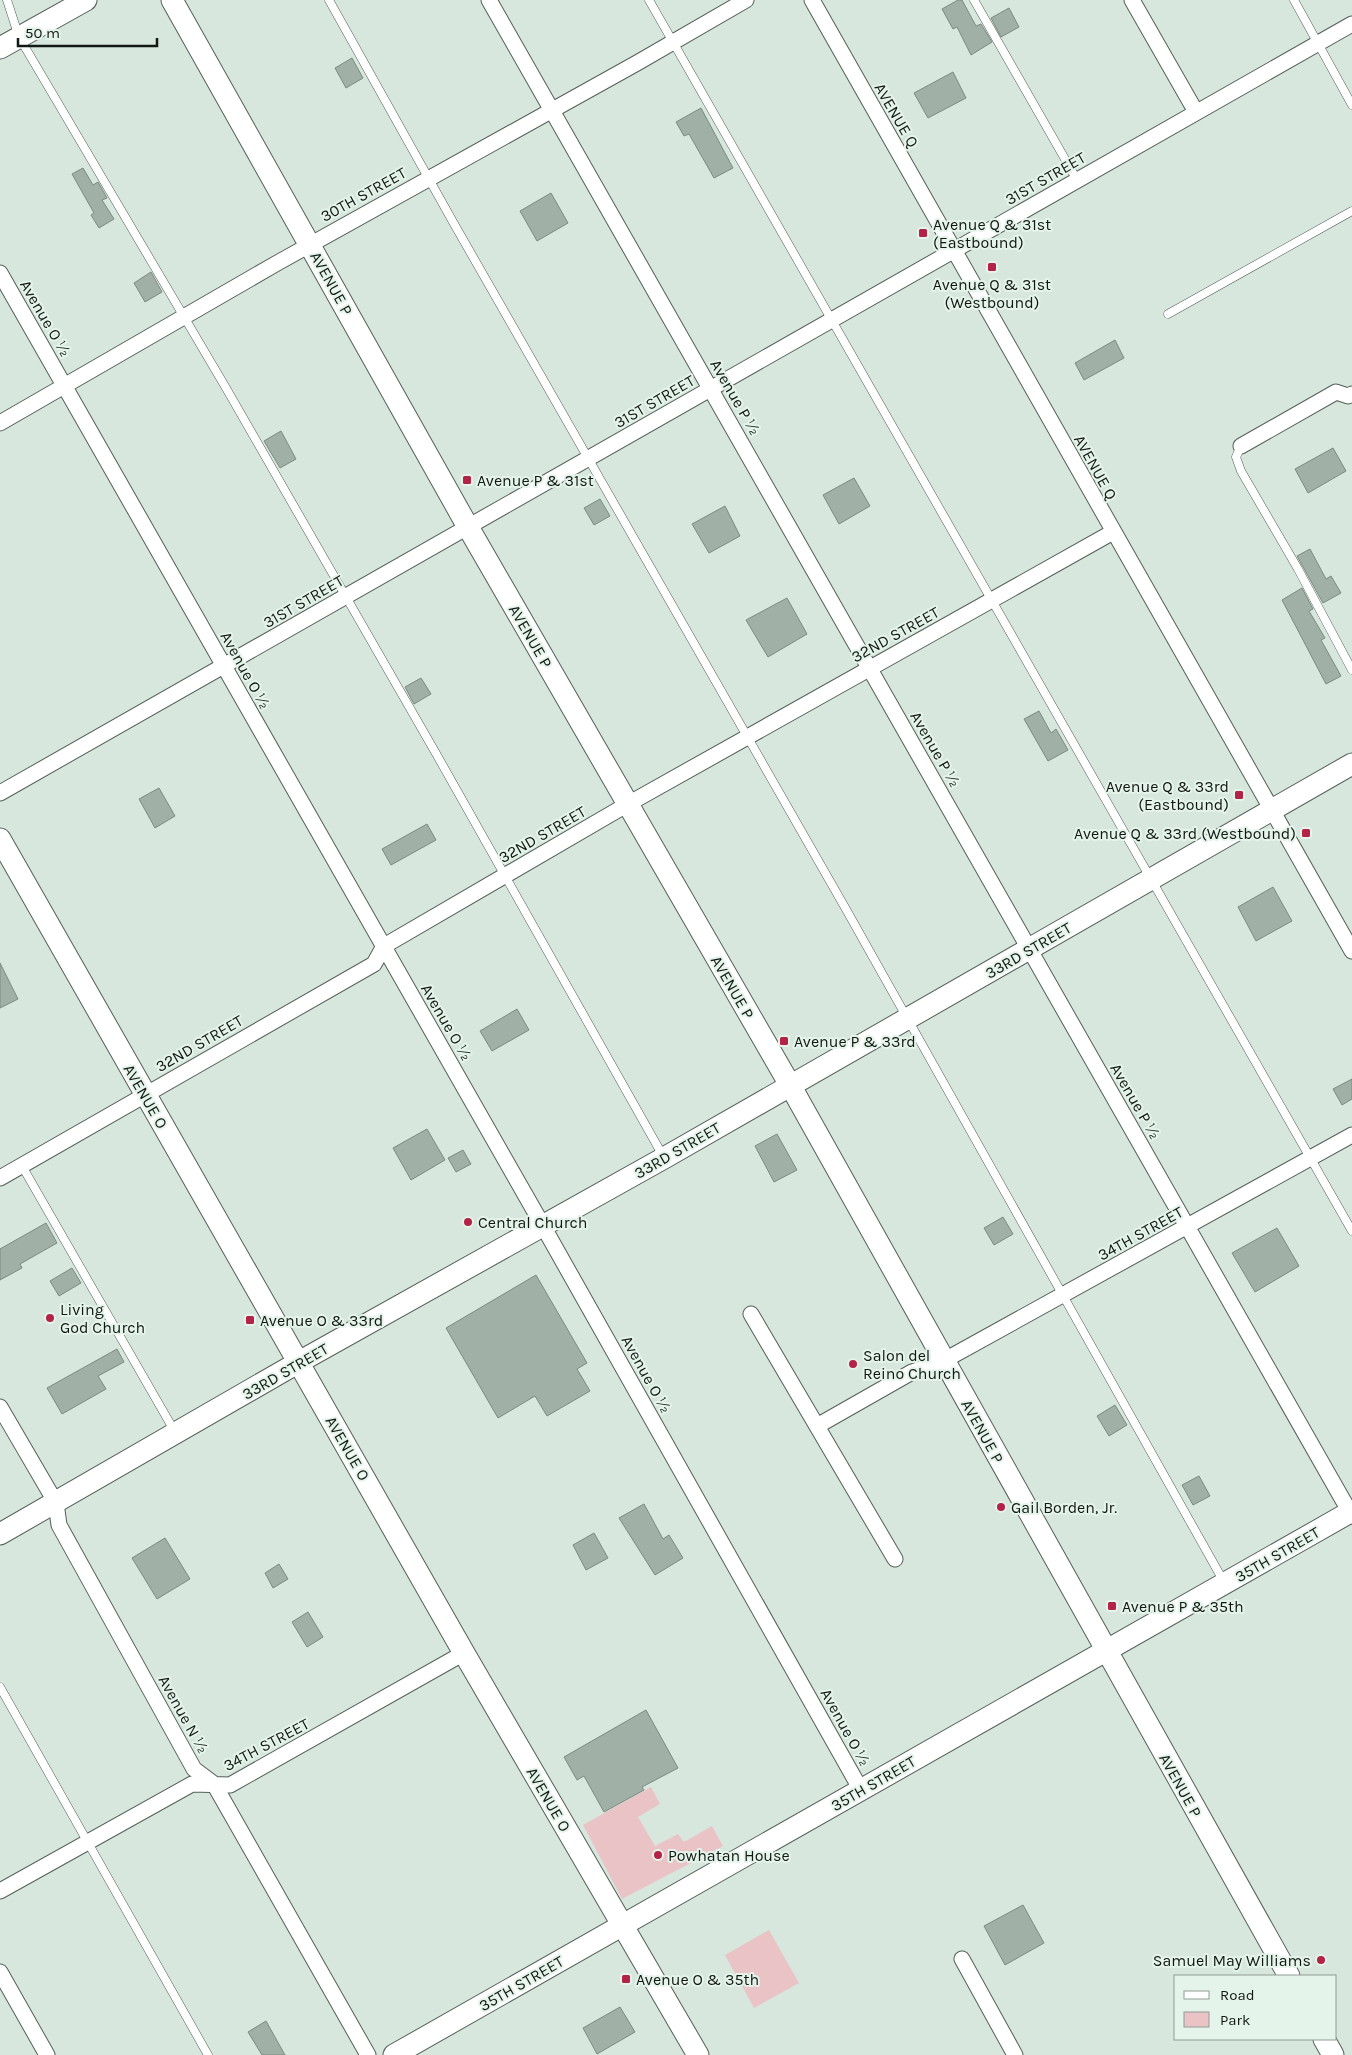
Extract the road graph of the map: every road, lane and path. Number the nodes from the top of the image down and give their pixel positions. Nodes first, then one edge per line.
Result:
1 (7, 0) edge
2 (86, 0) edge
3 (172, 0) edge
4 (329, 0) edge
5 (488, 0) edge
6 (649, 0) edge
7 (746, 0) edge
8 (812, 0) edge
9 (974, 0) edge
10 (1132, 0) edge
11 (1294, 0) edge
12 (1352, 24) edge
13 (19, 38) junction
14 (673, 42) junction
15 (1318, 43) junction
16 (0, 48) edge
17 (1352, 105) edge
18 (552, 110) junction
19 (1196, 112) junction
20 (429, 178) junction
21 (1077, 180) junction
22 (1352, 211) edge
23 (310, 244) junction
24 (953, 250) junction
25 (0, 273) edge
26 (1168, 314) dead end
27 (184, 316) junction
28 (831, 319) junction
29 (64, 385) junction
30 (711, 388) junction
31 (1351, 397) edge
32 (0, 423) edge
33 (1241, 446) joint
34 (589, 458) junction
35 (468, 527) junction
36 (1113, 532) junction
37 (346, 597) junction
38 (992, 600) junction
39 (224, 666) junction
40 (870, 668) junction
41 (1352, 670) edge
42 (748, 736) junction
43 (1352, 764) edge
44 (0, 793) edge
45 (628, 804) junction
46 (1272, 810) junction
47 (0, 839) edge
48 (504, 876) junction
49 (1152, 879) junction
50 (384, 946) junction
51 (1030, 949) junction
52 (1352, 951) edge
53 (908, 1018) junction
54 (790, 1085) junction
55 (145, 1094) junction
56 (1352, 1134) edge
57 (664, 1158) junction
58 (1311, 1158) junction
59 (22, 1166) junction
60 (0, 1178) edge
61 (543, 1226) junction
62 (1188, 1226) junction
63 (1352, 1231) edge
64 (1064, 1295) junction
65 (751, 1314) dead end
66 (944, 1361) junction
67 (299, 1362) junction
68 (0, 1407) edge
69 (817, 1426) junction
70 (176, 1434) junction
71 (56, 1503) junction
72 (1351, 1513) edge
73 (0, 1534) edge
74 (895, 1560) dead end
75 (1225, 1584) junction
76 (1106, 1651) junction
77 (464, 1653) junction
78 (0, 1687) edge
79 (214, 1784) junction
80 (861, 1790) junction
81 (88, 1842) junction
82 (0, 1891) edge
83 (622, 1926) junction
84 (962, 1959) dead end
85 (0, 1972) edge
86 (1288, 1975) edge
87 (1325, 2040) edge
88 (47, 2055) edge
89 (208, 2055) edge
90 (368, 2055) edge
91 (394, 2055) edge
92 (698, 2055) edge
93 (1015, 2055) edge
94 (1333, 2055) edge

1 - 13 lane
2 - 13 main road
3 - 23 main road, AVENUE P
4 - 20 lane
5 - 18 street, Avenue P ½
6 - 14 lane
7 - 14 street, 30TH STREET
8 - 24 street, AVENUE Q
9 - 21 lane
10 - 19 street
11 - 15 lane
12 - 15 street, 31ST STREET
13 - 16 main road
13 - 27 lane
14 - 18 street, 30TH STREET
14 - 28 lane
15 - 17 lane
15 - 19 street, 31ST STREET
18 - 20 street, 30TH STREET
18 - 30 street, Avenue P ½
19 - 21 street, 31ST STREET
20 - 23 street, 30TH STREET
20 - 34 lane
21 - 24 street, 31ST STREET
22 - 26 lane
23 - 27 street, 30TH STREET
23 - 35 main road, AVENUE P
24 - 28 street, 31ST STREET
24 - 36 street, AVENUE Q
25 - 29 street, Avenue O ½
27 - 29 street, 30TH STREET
27 - 37 lane
28 - 30 street, 31ST STREET
28 - 38 lane
29 - 32 street, 30TH STREET
29 - 39 street, Avenue O ½
30 - 34 street, 31ST STREET
30 - 40 street, Avenue P ½
31 - 33 street
33 - 41 lane
34 - 35 street, 31ST STREET
34 - 42 lane
35 - 37 street, 31ST STREET
35 - 45 main road, AVENUE P
36 - 38 street, 32ND STREET
36 - 46 street, AVENUE Q
37 - 39 street, 31ST STREET
37 - 48 lane
38 - 40 street, 32ND STREET
38 - 49 lane
39 - 44 street, 31ST STREET
39 - 50 street, Avenue O ½
40 - 42 street, 32ND STREET
40 - 51 street, Avenue P ½
42 - 45 street, 32ND STREET
42 - 53 lane
43 - 46 main road, 33RD STREET
45 - 48 street, 32ND STREET
45 - 54 main road, AVENUE P
46 - 49 main road, 33RD STREET
46 - 52 street, AVENUE Q
47 - 55 main road, AVENUE O
48 - 50 street, 32ND STREET
48 - 57 lane
49 - 51 main road, 33RD STREET
49 - 58 lane
50 - 55 street, 32ND STREET
50 - 61 street, Avenue O ½
51 - 53 main road, 33RD STREET
51 - 62 street, Avenue P ½
53 - 54 main road, 33RD STREET
53 - 64 lane
54 - 57 main road, 33RD STREET
54 - 66 main road, AVENUE P
55 - 59 street, 32ND STREET
55 - 67 main road, AVENUE O
56 - 58 street, 34TH STREET
57 - 61 main road, 33RD STREET
58 - 62 street, 34TH STREET
58 - 63 lane
59 - 60 street, 32ND STREET
59 - 70 lane
61 - 67 main road, 33RD STREET
61 - 80 street, Avenue O ½
62 - 64 street, 34TH STREET
62 - 72 street, Avenue P ½
64 - 66 street, 34TH STREET
64 - 75 lane
65 - 69 street
66 - 69 street, 34TH STREET
66 - 76 main road, AVENUE P
67 - 70 main road, 33RD STREET
67 - 77 main road, AVENUE O
68 - 71 street, Avenue N ½
69 - 74 street
70 - 71 main road, 33RD STREET
71 - 73 main road, 33RD STREET
71 - 79 street, Avenue N ½
72 - 75 main road, 35TH STREET
75 - 76 main road, 35TH STREET
76 - 80 main road, 35TH STREET
76 - 86 main road, AVENUE P
77 - 79 street, 34TH STREET
77 - 83 main road, AVENUE O
78 - 81 lane
79 - 81 street, 34TH STREET
79 - 90 street, Avenue N ½
80 - 83 main road, 35TH STREET
81 - 82 street, 34TH STREET
81 - 89 lane
83 - 91 main road, 35TH STREET
83 - 92 main road, AVENUE O
84 - 93 street
85 - 88 street
87 - 94 main road

